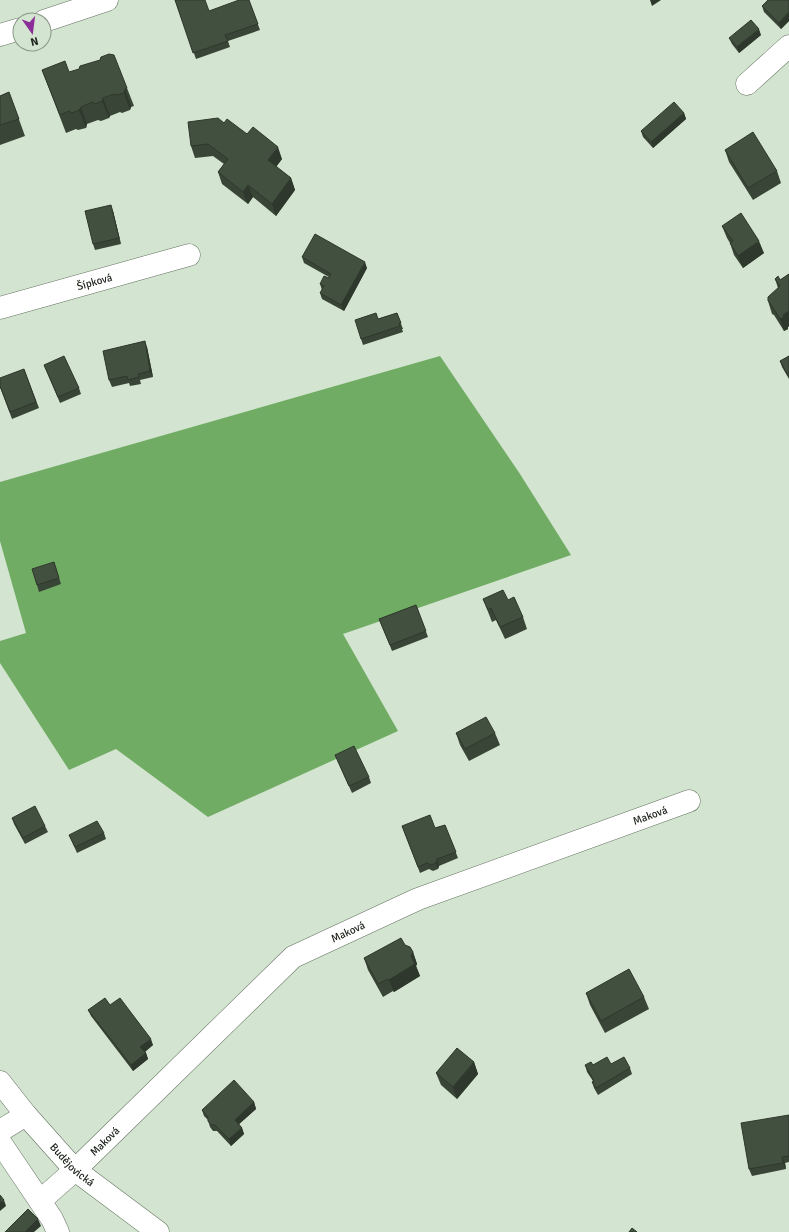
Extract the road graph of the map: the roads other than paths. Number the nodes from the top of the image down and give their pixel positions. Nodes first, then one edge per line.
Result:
1 (107, 0) edge
2 (52, 18) edge
3 (12, 31) edge
4 (0, 35) edge
5 (789, 46) edge
6 (747, 84) dead end
7 (189, 255) dead end
8 (0, 308) edge
9 (689, 801) dead end
10 (0, 1082) edge
11 (26, 1115) junction
12 (0, 1131) edge
13 (0, 1142) edge
14 (75, 1170) junction
15 (40, 1201) junction
16 (58, 1232) edge
17 (158, 1232) edge

1 - 2 street
3 - 4 street
5 - 6 street
7 - 8 street, Šípková
9 - 14 street, Maková
10 - 11 street, Budějovická
11 - 12 street
11 - 14 street, Budějovická
13 - 15 street
14 - 15 street, Maková
14 - 17 street, Budějovická
15 - 16 street

